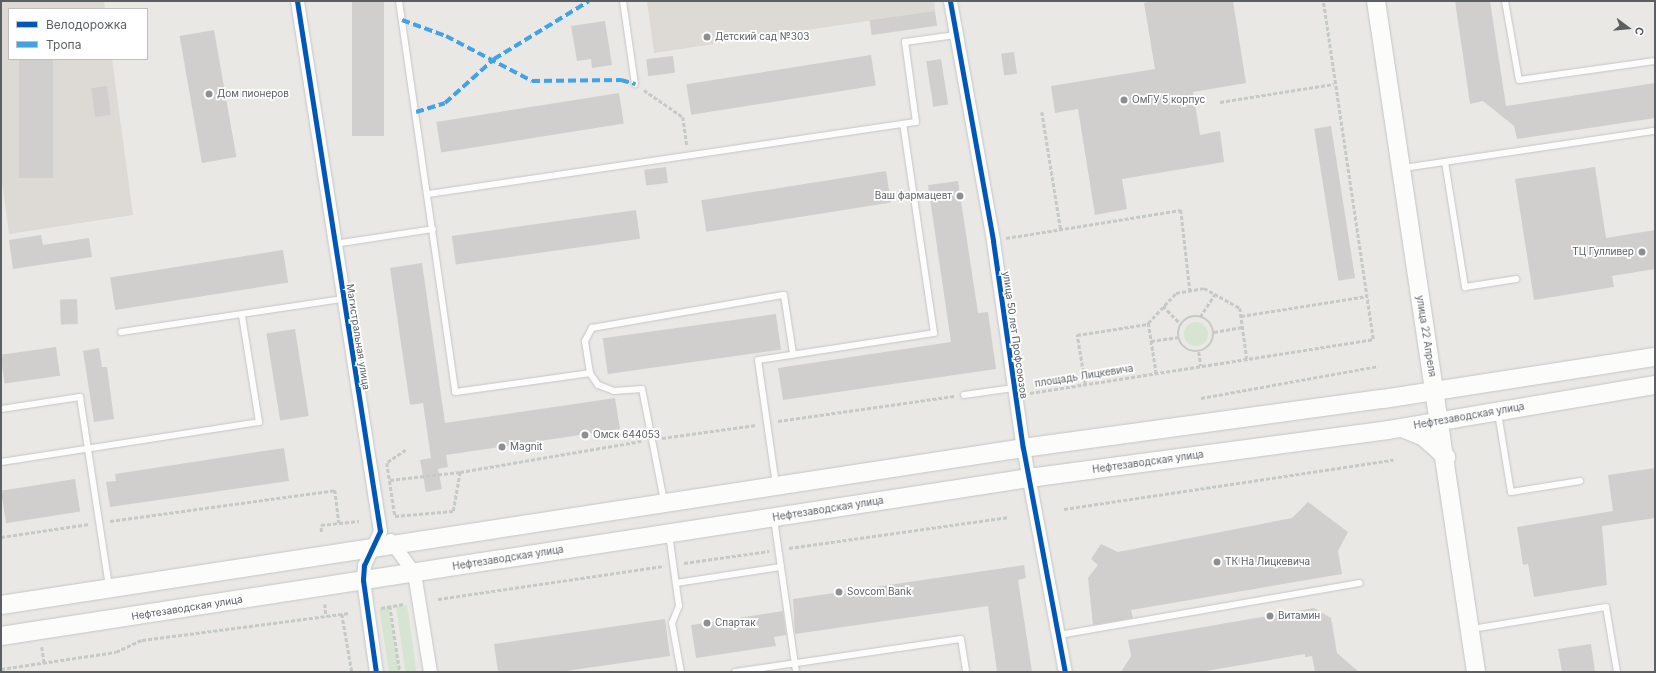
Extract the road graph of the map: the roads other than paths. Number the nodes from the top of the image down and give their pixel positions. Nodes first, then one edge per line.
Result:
1 (297, 1) edge
2 (399, 1) edge
3 (623, 1) edge
4 (950, 1) edge
5 (1376, 1) edge
6 (1505, 1) edge
7 (956, 35) junction
8 (1655, 60) edge
9 (635, 84) road end
10 (903, 124) junction
11 (1655, 131) edge
12 (1445, 162) junction
13 (1401, 169) junction
14 (428, 194) junction
15 (433, 230) junction
16 (334, 244) junction
17 (1516, 279) dead end
18 (342, 299) junction
19 (242, 316) junction
20 (122, 332) dead end
21 (1429, 352) junction
22 (792, 354) junction
23 (1655, 357) edge
24 (590, 373) junction
25 (1655, 385) edge
26 (1462, 386) junction
27 (1434, 390) junction
28 (1014, 391) junction
29 (964, 395) road end
30 (1398, 397) junction
31 (1, 409) edge
32 (1498, 412) junction
33 (1472, 417) junction
34 (1439, 421) junction
35 (1401, 428) junction
36 (88, 448) junction
37 (1023, 448) junction
38 (1446, 457) junction
39 (1, 462) edge
40 (1029, 478) junction
41 (1580, 480) dead end
42 (776, 487) junction
43 (665, 504) junction
44 (774, 517) junction
45 (380, 530) junction
46 (669, 533) junction
47 (395, 546) junction
48 (372, 549) junction
49 (781, 567) junction
50 (414, 573) junction
51 (363, 580) junction
52 (676, 583) junction
53 (1360, 583) dead end
54 (109, 589) junction
55 (1, 605) edge
56 (1470, 629) junction
57 (1059, 635) junction
58 (1, 636) edge
59 (795, 662) junction
60 (376, 672) edge
61 (430, 672) edge
62 (681, 672) edge
63 (735, 672) edge
64 (796, 672) edge
65 (966, 672) edge
66 (1065, 672) edge
67 (1476, 672) edge
68 (1617, 672) edge

1 - 16 street, Магистральная улица
2 - 14 lane
3 - 9 lane
4 - 7 street, улица 50 лет Профсоюзов
5 - 13 main road, улица 22 Апреля
6 - 8 lane
7 - 10 lane
7 - 28 street, улица 50 лет Профсоюзов
10 - 14 lane
10 - 22 lane
11 - 12 lane
12 - 13 lane
12 - 17 lane
13 - 21 main road, улица 22 Апреля
14 - 15 lane
15 - 16 lane
15 - 24 lane
16 - 18 street, Магистральная улица
18 - 19 lane
18 - 45 street, Магистральная улица
19 - 20 lane
19 - 36 lane
21 - 26 main road
21 - 27 main road, улица 22 Апреля
21 - 30 main road
22 - 24 lane
22 - 42 lane
23 - 26 main road
24 - 43 lane
25 - 32 main road, Нефтезаводская улица
26 - 27 main road
27 - 30 main road
27 - 34 main road, улица 22 Апреля
28 - 29 lane
28 - 37 street, улица 50 лет Профсоюзов
30 - 37 main road
31 - 36 lane
32 - 33 main road, Нефтезаводская улица
32 - 41 lane
33 - 34 main road, Нефтезаводская улица
33 - 38 main road
34 - 35 main road, Нефтезаводская улица
34 - 38 main road, улица 22 Апреля
35 - 38 main road
35 - 40 main road, Нефтезаводская улица
36 - 39 lane
36 - 54 lane
37 - 40 street, улица 50 лет Профсоюзов
37 - 42 main road
38 - 56 main road, улица 22 Апреля
40 - 44 main road, Нефтезаводская улица
40 - 57 street, улица 50 лет Профсоюзов
42 - 43 main road
43 - 47 main road
44 - 46 main road, Нефтезаводская улица
44 - 49 lane
45 - 47 street
45 - 48 street
46 - 50 main road, Нефтезаводская улица
46 - 52 lane
47 - 48 main road
47 - 50 street
48 - 51 street
48 - 54 main road
49 - 52 lane
49 - 59 lane
50 - 51 main road, Нефтезаводская улица
50 - 61 street
51 - 58 main road, Нефтезаводская улица
51 - 60 street
52 - 62 lane
53 - 57 lane
54 - 55 main road
56 - 67 main road, улица 22 Апреля
56 - 68 lane
57 - 66 street, улица 50 лет Профсоюзов
59 - 63 lane
59 - 64 lane
59 - 65 lane

